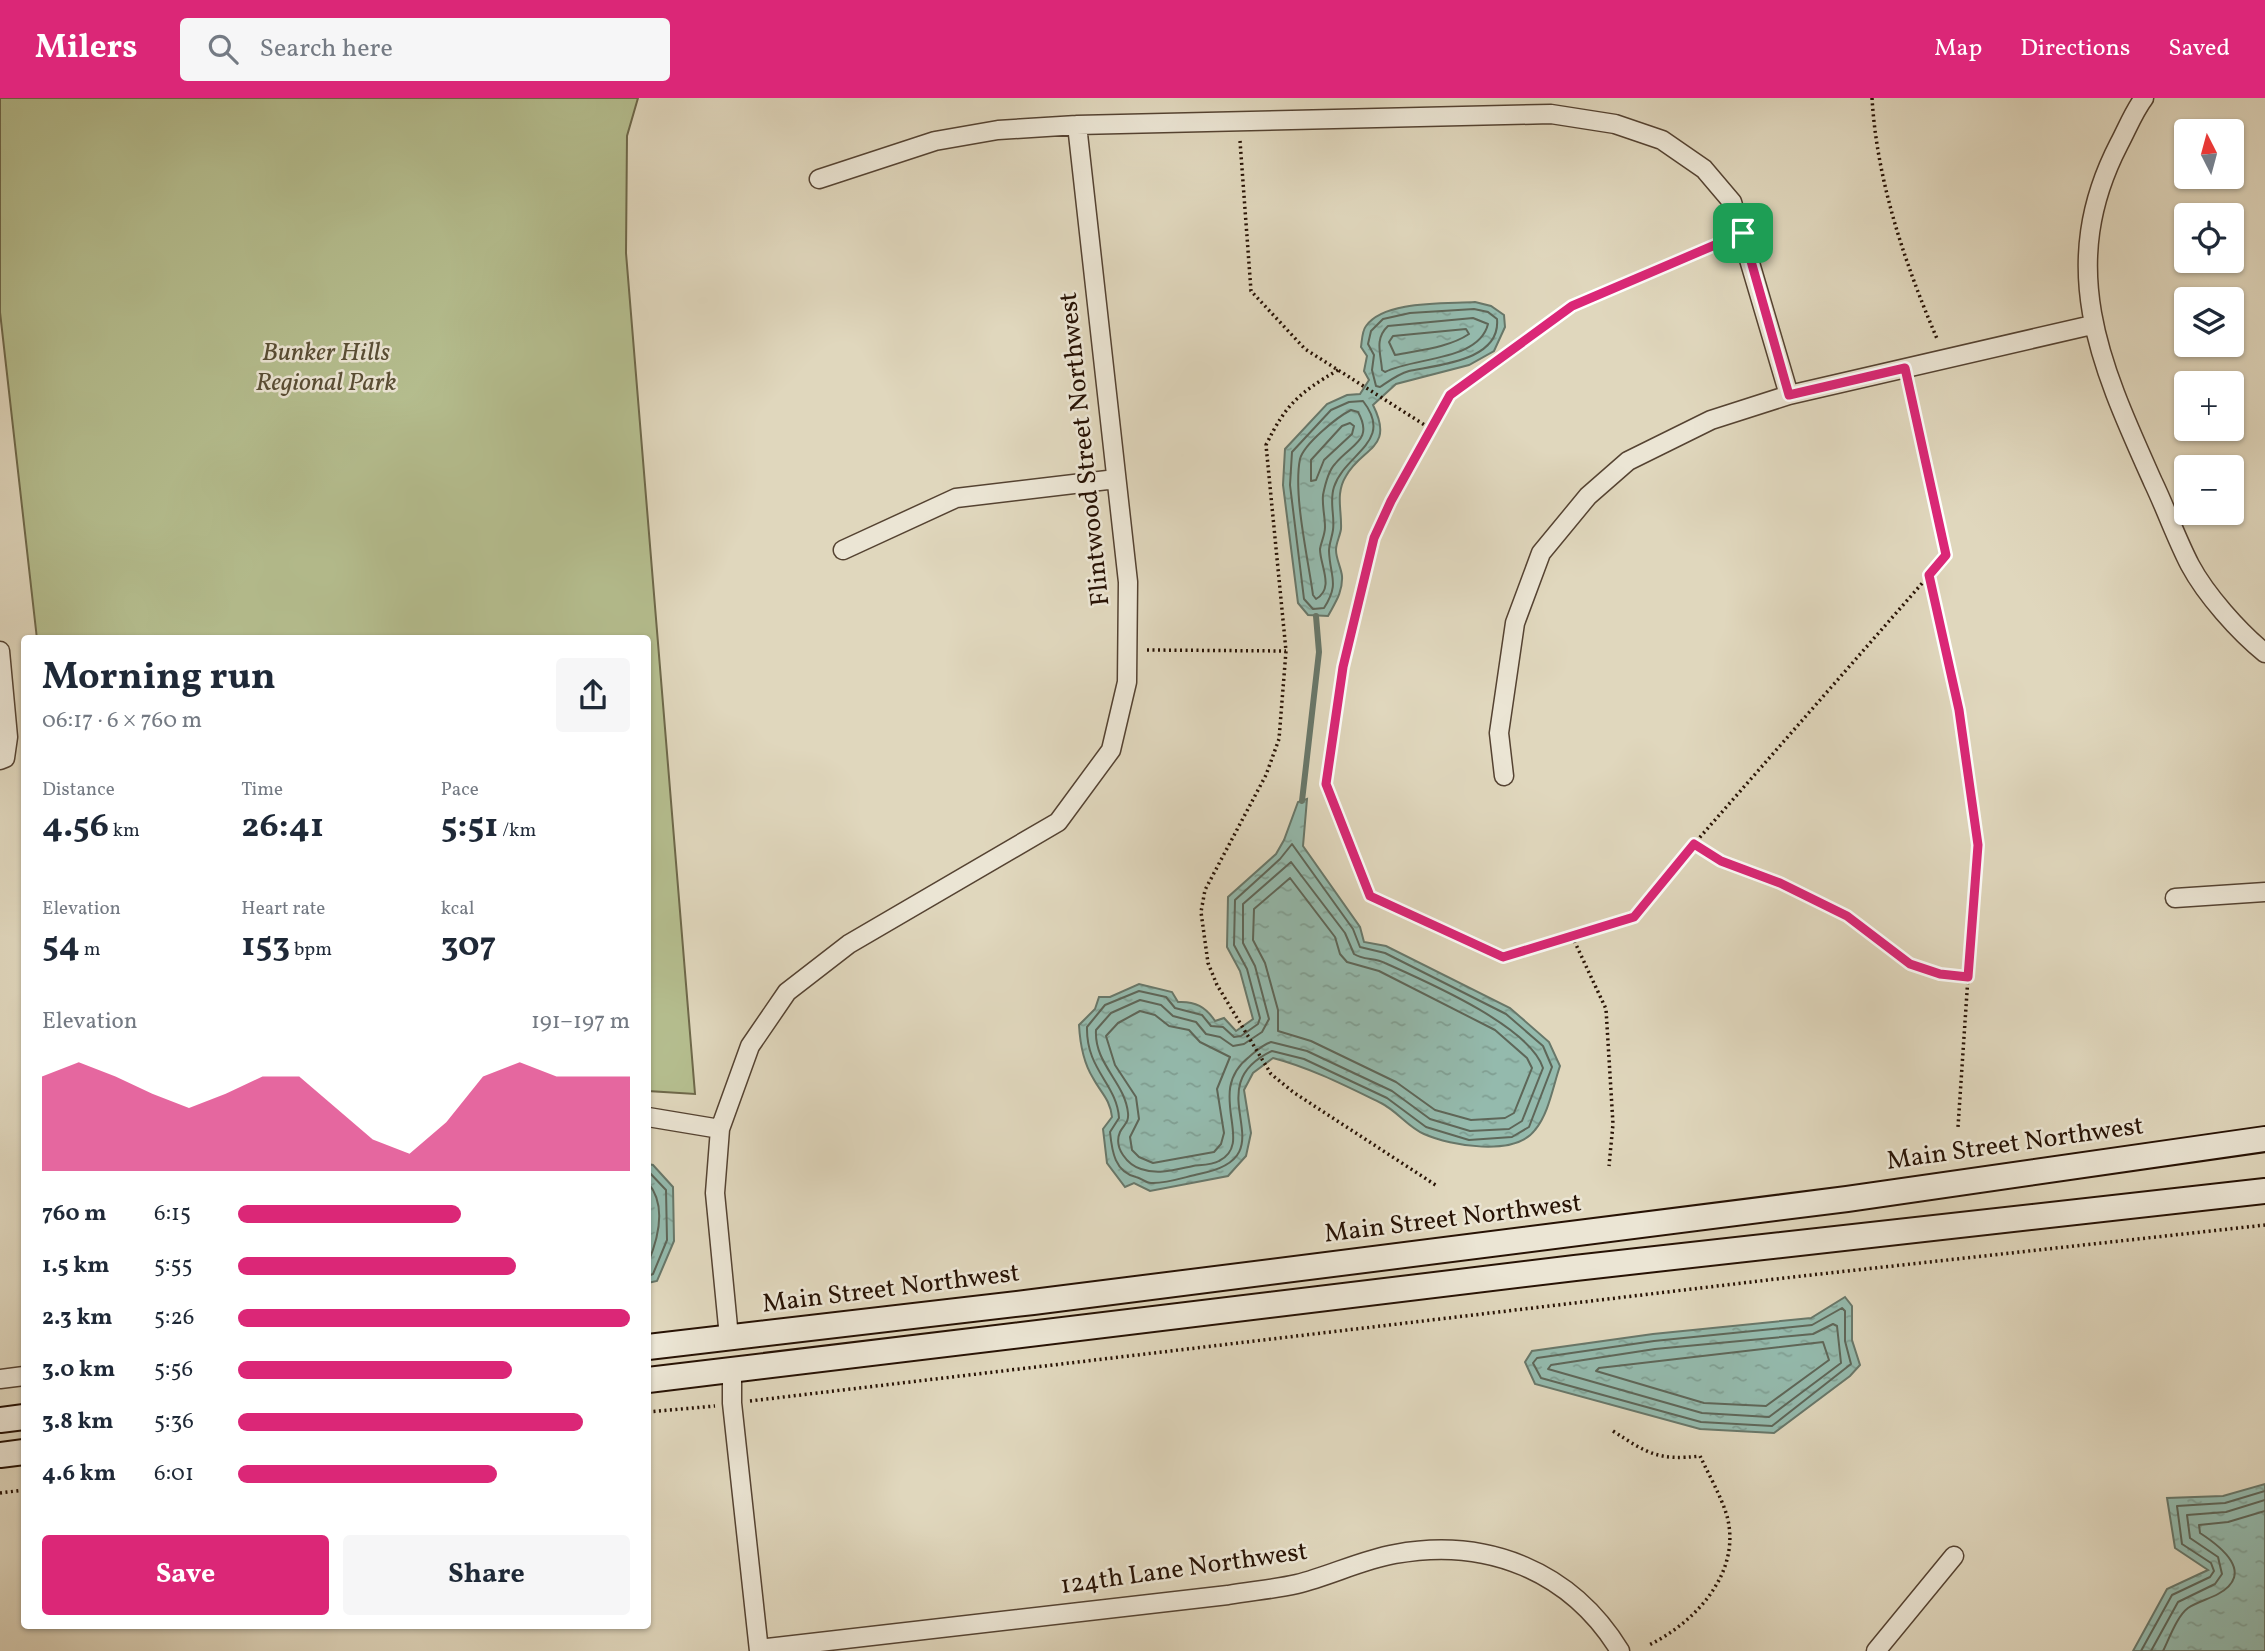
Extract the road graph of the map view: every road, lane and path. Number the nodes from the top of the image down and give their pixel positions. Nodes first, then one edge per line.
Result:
1 (1872, 98) edge
2 (2142, 99) edge
3 (1238, 121) junction
4 (1077, 125) junction
5 (820, 179) dead end
6 (1743, 233) junction
7 (2092, 324) junction
8 (1946, 359) junction
9 (1905, 368) junction
10 (1338, 370) junction
11 (1789, 395) junction
12 (1432, 429) junction
13 (1116, 480) junction
14 (843, 550) dead end
15 (1929, 575) junction
16 (1127, 650) junction
17 (1286, 651) junction
18 (0, 652) edge
19 (2265, 653) edge
20 (2, 759) edge
21 (1504, 776) dead end
22 (1694, 844) junction
23 (2265, 892) edge
24 (2175, 898) dead end
25 (1572, 936) junction
26 (1968, 977) junction
27 (651, 1118) edge
28 (1958, 1127) dead end
29 (720, 1129) junction
30 (2265, 1139) edge
31 (1609, 1166) dead end
32 (1437, 1186) dead end
33 (2265, 1191) edge
34 (2265, 1225) edge
35 (729, 1337) junction
36 (651, 1347) edge
37 (732, 1370) junction
38 (21, 1376) edge
39 (0, 1379) edge
40 (651, 1380) edge
41 (732, 1403) junction
42 (651, 1412) edge
43 (21, 1416) edge
44 (0, 1419) edge
45 (1613, 1431) dead end
46 (21, 1452) edge
47 (0, 1455) edge
48 (21, 1490) edge
49 (0, 1493) edge
50 (1954, 1556) dead end
51 (1649, 1645) dead end
52 (759, 1650) edge
53 (1620, 1651) edge
54 (1876, 1651) edge

1 - 8 path
2 - 7 street
3 - 4 street
3 - 6 street
3 - 10 path
4 - 5 street
4 - 13 street, Flintwood Street Northwest
6 - 11 street
6 - 12 path
7 - 8 street
7 - 19 street
8 - 9 street
9 - 11 street
9 - 15 path
10 - 12 path
10 - 17 path
11 - 21 street
12 - 25 path
13 - 14 street
13 - 16 street, Flintwood Street Northwest
15 - 22 path
15 - 26 path
16 - 17 path
16 - 29 street, Flintwood Street Northwest
17 - 32 path
18 - 20 street
22 - 25 path
22 - 26 path
23 - 24 street
25 - 31 path
26 - 28 path
27 - 29 street
29 - 35 street, Flintwood Street Northwest
30 - 35 main road, Main Street Northwest
33 - 37 main road
34 - 41 path
35 - 36 main road, Main Street Northwest
37 - 40 main road
37 - 41 street
38 - 39 street
41 - 42 path
41 - 52 street
43 - 44 main road
45 - 51 path
46 - 47 main road
48 - 49 path
50 - 54 street
52 - 53 street, 124th Lane Northwest

